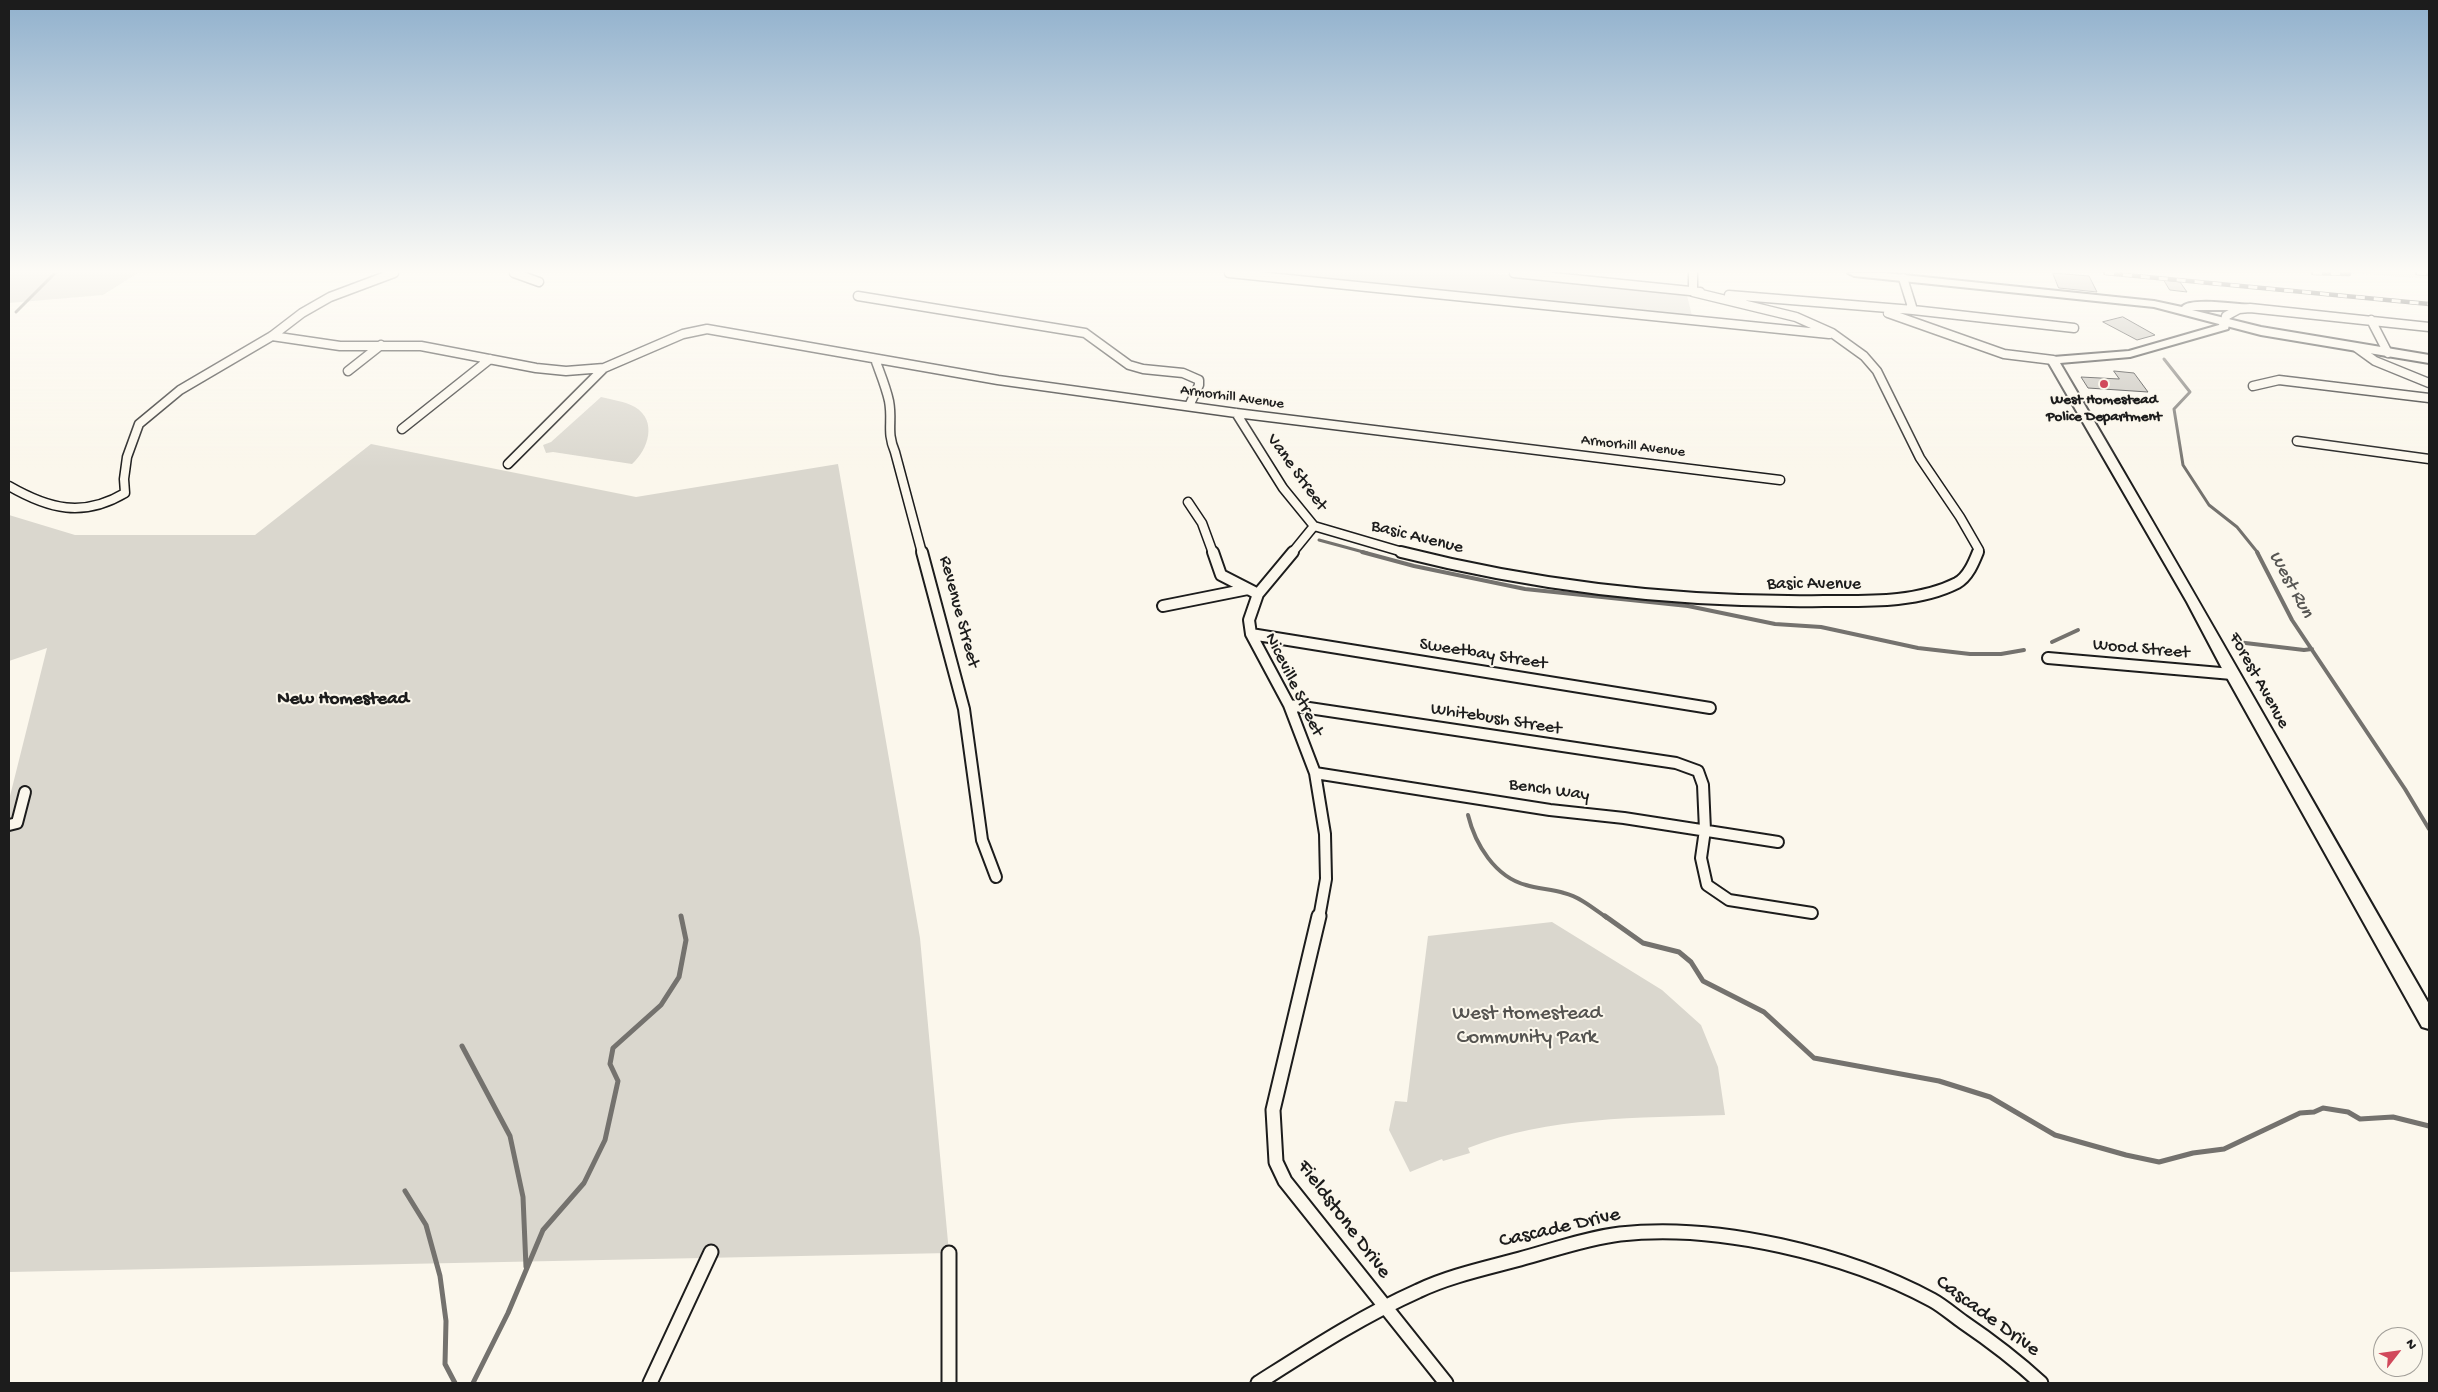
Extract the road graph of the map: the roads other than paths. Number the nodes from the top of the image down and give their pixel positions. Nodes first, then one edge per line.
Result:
1 (269, 338) edge
2 (285, 338) edge
3 (674, 338) edge
4 (764, 338) edge
5 (1092, 338) edge
6 (1840, 338) edge
7 (1959, 338) edge
8 (2186, 338) edge
9 (2300, 338) edge
10 (2380, 338) edge
11 (381, 345) junction
12 (2357, 348) junction
13 (2388, 353) junction
14 (490, 359) junction
15 (875, 359) junction
16 (2429, 359) edge
17 (2052, 360) junction
18 (604, 368) junction
19 (348, 371) dead end
20 (2429, 383) edge
21 (2253, 386) dead end
22 (2429, 398) edge
23 (1188, 406) junction
24 (1236, 413) junction
25 (402, 429) dead end
26 (2298, 442) dead end
27 (2429, 458) edge
28 (508, 464) dead end
29 (1780, 480) dead end
30 (9, 486) edge
31 (1188, 502) dead end
32 (1314, 526) junction
33 (1248, 589) junction
34 (1258, 594) junction
35 (1163, 606) dead end
36 (1251, 634) junction
37 (2048, 658) dead end
38 (2232, 674) junction
39 (1289, 705) junction
40 (1710, 708) dead end
41 (1315, 773) junction
42 (25, 792) dead end
43 (13, 824) edge
44 (1705, 830) junction
45 (1778, 842) dead end
46 (996, 877) dead end
47 (1320, 912) joint
48 (1812, 913) dead end
49 (2429, 1021) edge
50 (711, 1252) dead end
51 (949, 1253) dead end
52 (1386, 1309) junction
53 (650, 1383) edge
54 (949, 1383) edge
55 (1258, 1383) edge
56 (1446, 1383) edge
57 (2041, 1383) edge

1 - 30 street
2 - 11 street
3 - 18 street, Armorhill Avenue
4 - 15 street, Armorhill Avenue
5 - 23 street
6 - 32 street, Basic Avenue
7 - 17 street
8 - 17 street
9 - 12 main road
10 - 13 street
11 - 14 street
11 - 19 street
12 - 13 main road
12 - 20 street
13 - 16 main road
14 - 18 street
14 - 25 street
15 - 23 street, Armorhill Avenue
15 - 46 street, Revenue Street
17 - 38 street, Forest Avenue
18 - 28 street
21 - 22 street
23 - 24 street, Armorhill Avenue
24 - 29 street, Armorhill Avenue
24 - 32 street, Vane Street
26 - 27 street
31 - 33 street
32 - 34 street
33 - 34 street
33 - 35 street
34 - 36 street, Niceville Street
36 - 39 street, Niceville Street
36 - 40 street, Sweetbay Street
37 - 38 street, Wood Street
38 - 49 street, Forest Avenue
39 - 41 street, Niceville Street
39 - 44 street, Whitebush Street
41 - 44 street, Bench Way
41 - 47 street, Niceville Street
42 - 43 street
44 - 45 street, Bench Way
44 - 48 street
47 - 52 street, Fieldstone Drive
50 - 53 street
51 - 54 street
52 - 55 street, Cascade Drive
52 - 56 street, Fieldstone Drive
52 - 57 street, Cascade Drive

